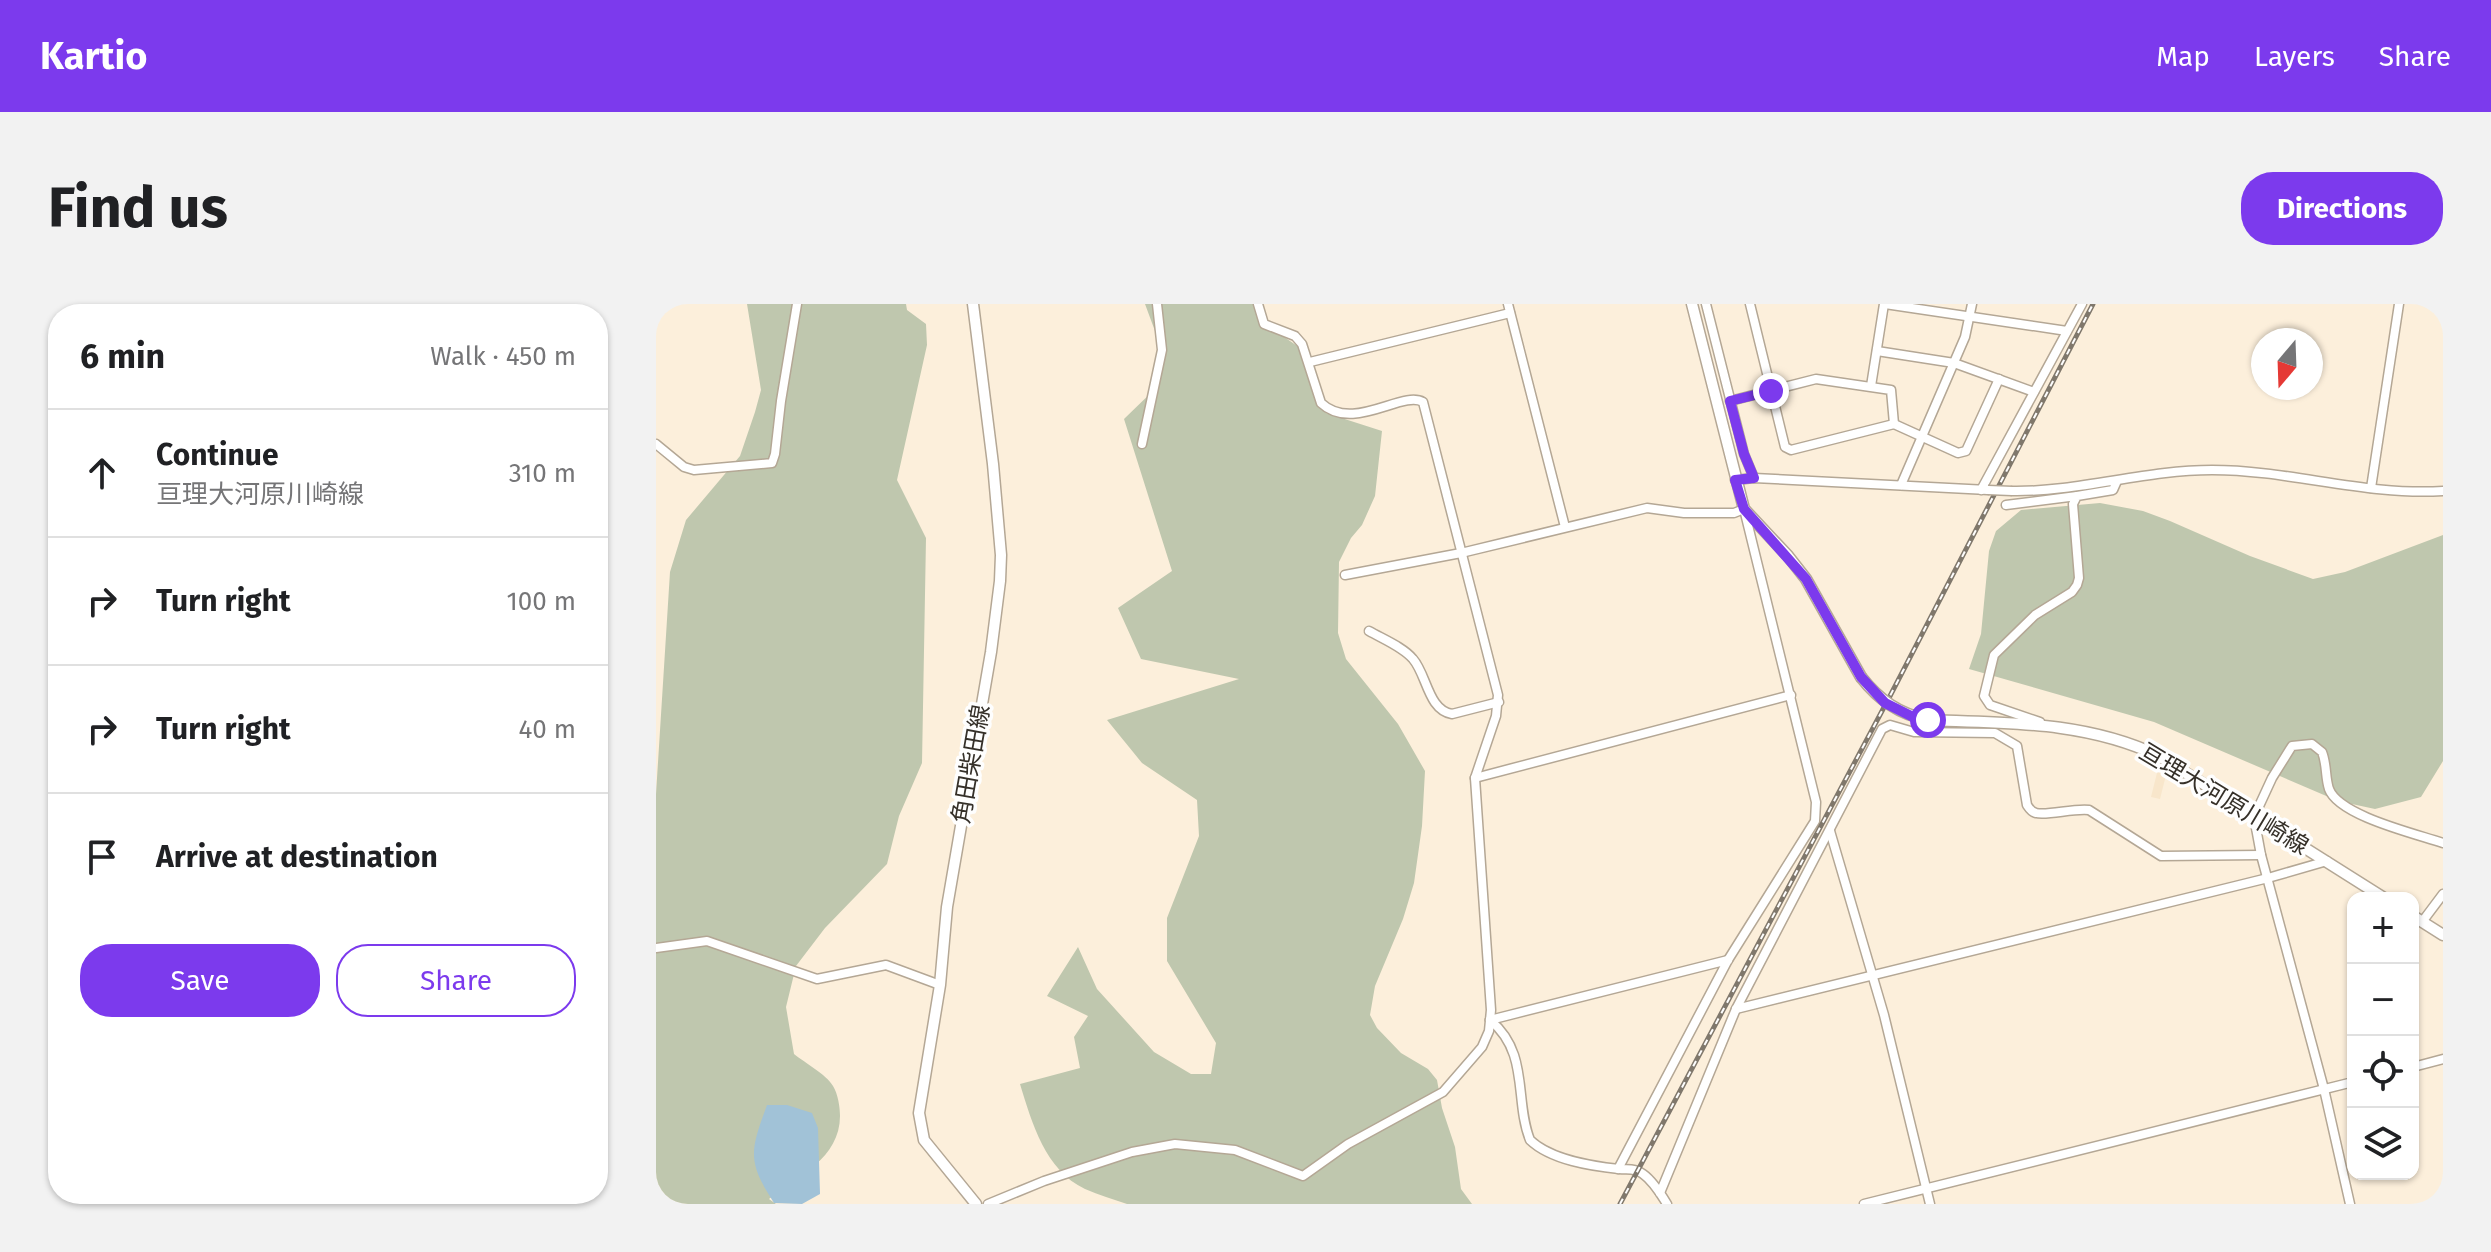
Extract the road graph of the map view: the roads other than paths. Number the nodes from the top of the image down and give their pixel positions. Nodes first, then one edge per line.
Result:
1 (797, 304) edge
2 (973, 304) edge
3 (1157, 304) edge
4 (1258, 304) edge
5 (1692, 304) edge
6 (1706, 304) edge
7 (1750, 304) edge
8 (1884, 304) edge
9 (1972, 304) edge
10 (2082, 304) edge
11 (2399, 304) edge
12 (1910, 306) edge
13 (1509, 309) edge
14 (1970, 317) junction
15 (2067, 331) junction
16 (1877, 351) junction
17 (1310, 362) junction
18 (1954, 363) junction
19 (1999, 379) junction
20 (1871, 386) junction
21 (1771, 391) junction
22 (2034, 392) junction
23 (1730, 401) junction
24 (1894, 424) junction
25 (1921, 436) junction
26 (656, 444) edge
27 (1142, 444) dead end
28 (1743, 479) junction
29 (2117, 481) junction
30 (1901, 485) junction
31 (2371, 488) junction
32 (1984, 490) junction
33 (2443, 491) edge
34 (2077, 496) junction
35 (2006, 505) dead end
36 (1744, 509) junction
37 (1565, 527) junction
38 (1461, 553) junction
39 (1345, 575) dead end
40 (1369, 631) dead end
41 (1791, 695) junction
42 (1499, 702) junction
43 (2053, 726) junction
44 (1475, 778) junction
45 (2254, 817) junction
46 (1830, 831) junction
47 (2443, 843) edge
48 (2261, 855) junction
49 (2327, 861) junction
50 (2268, 878) junction
51 (2375, 892) edge
52 (2443, 894) edge
53 (2419, 917) edge
54 (2419, 920) edge
55 (2443, 935) edge
56 (656, 948) edge
57 (1728, 960) junction
58 (1871, 977) junction
59 (940, 985) junction
60 (1736, 1009) junction
61 (1490, 1020) junction
62 (2443, 1059) edge
63 (2419, 1065) edge
64 (2347, 1083) edge
65 (2324, 1089) junction
66 (1618, 1169) junction
67 (1926, 1189) junction
68 (1660, 1193) junction
69 (976, 1204) edge
70 (988, 1204) edge
71 (1667, 1204) edge
72 (1864, 1204) edge
73 (1930, 1204) edge
74 (2350, 1204) edge

1 - 26 street
2 - 59 main road, 角田柴田線
3 - 27 street
4 - 17 street
5 - 28 main road, 亘理大河原川崎線
6 - 23 street
7 - 21 street
8 - 12 street
8 - 16 street
9 - 14 street
10 - 15 street
11 - 31 street
12 - 14 street
13 - 17 street
13 - 37 street
14 - 15 street
14 - 18 street
15 - 22 street
16 - 18 street
16 - 20 street
17 - 38 street
18 - 19 street
18 - 25 street
19 - 22 street
19 - 25 street
20 - 21 street
20 - 24 street
21 - 23 street
21 - 24 street
22 - 32 street
23 - 28 street
24 - 25 street
25 - 30 street
28 - 30 street
28 - 36 main road, 亘理大河原川崎線
29 - 31 street
29 - 32 street, bridge
29 - 34 street
30 - 32 street
31 - 33 street
34 - 35 street
34 - 43 street
36 - 37 street
36 - 41 street
36 - 43 main road, 亘理大河原川崎線, bridge
37 - 38 street
38 - 39 street
38 - 42 street
40 - 42 street
41 - 44 street
41 - 57 street
42 - 44 street
43 - 45 main road, 亘理大河原川崎線
44 - 61 street
45 - 47 street
45 - 48 street
45 - 49 main road, 亘理大河原川崎線
46 - 48 street
46 - 58 street
46 - 60 street
48 - 50 street
49 - 50 street
49 - 51 main road, 亘理大河原川崎線
50 - 58 street
50 - 65 street
52 - 53 street
54 - 55 main road
56 - 59 street
57 - 61 street
57 - 66 street
58 - 60 street
58 - 67 street
59 - 69 main road, 角田柴田線
60 - 68 street
61 - 66 street
61 - 70 street
62 - 63 street
64 - 65 street
65 - 67 street
65 - 74 street
66 - 68 street
67 - 72 street
67 - 73 street
68 - 71 street

